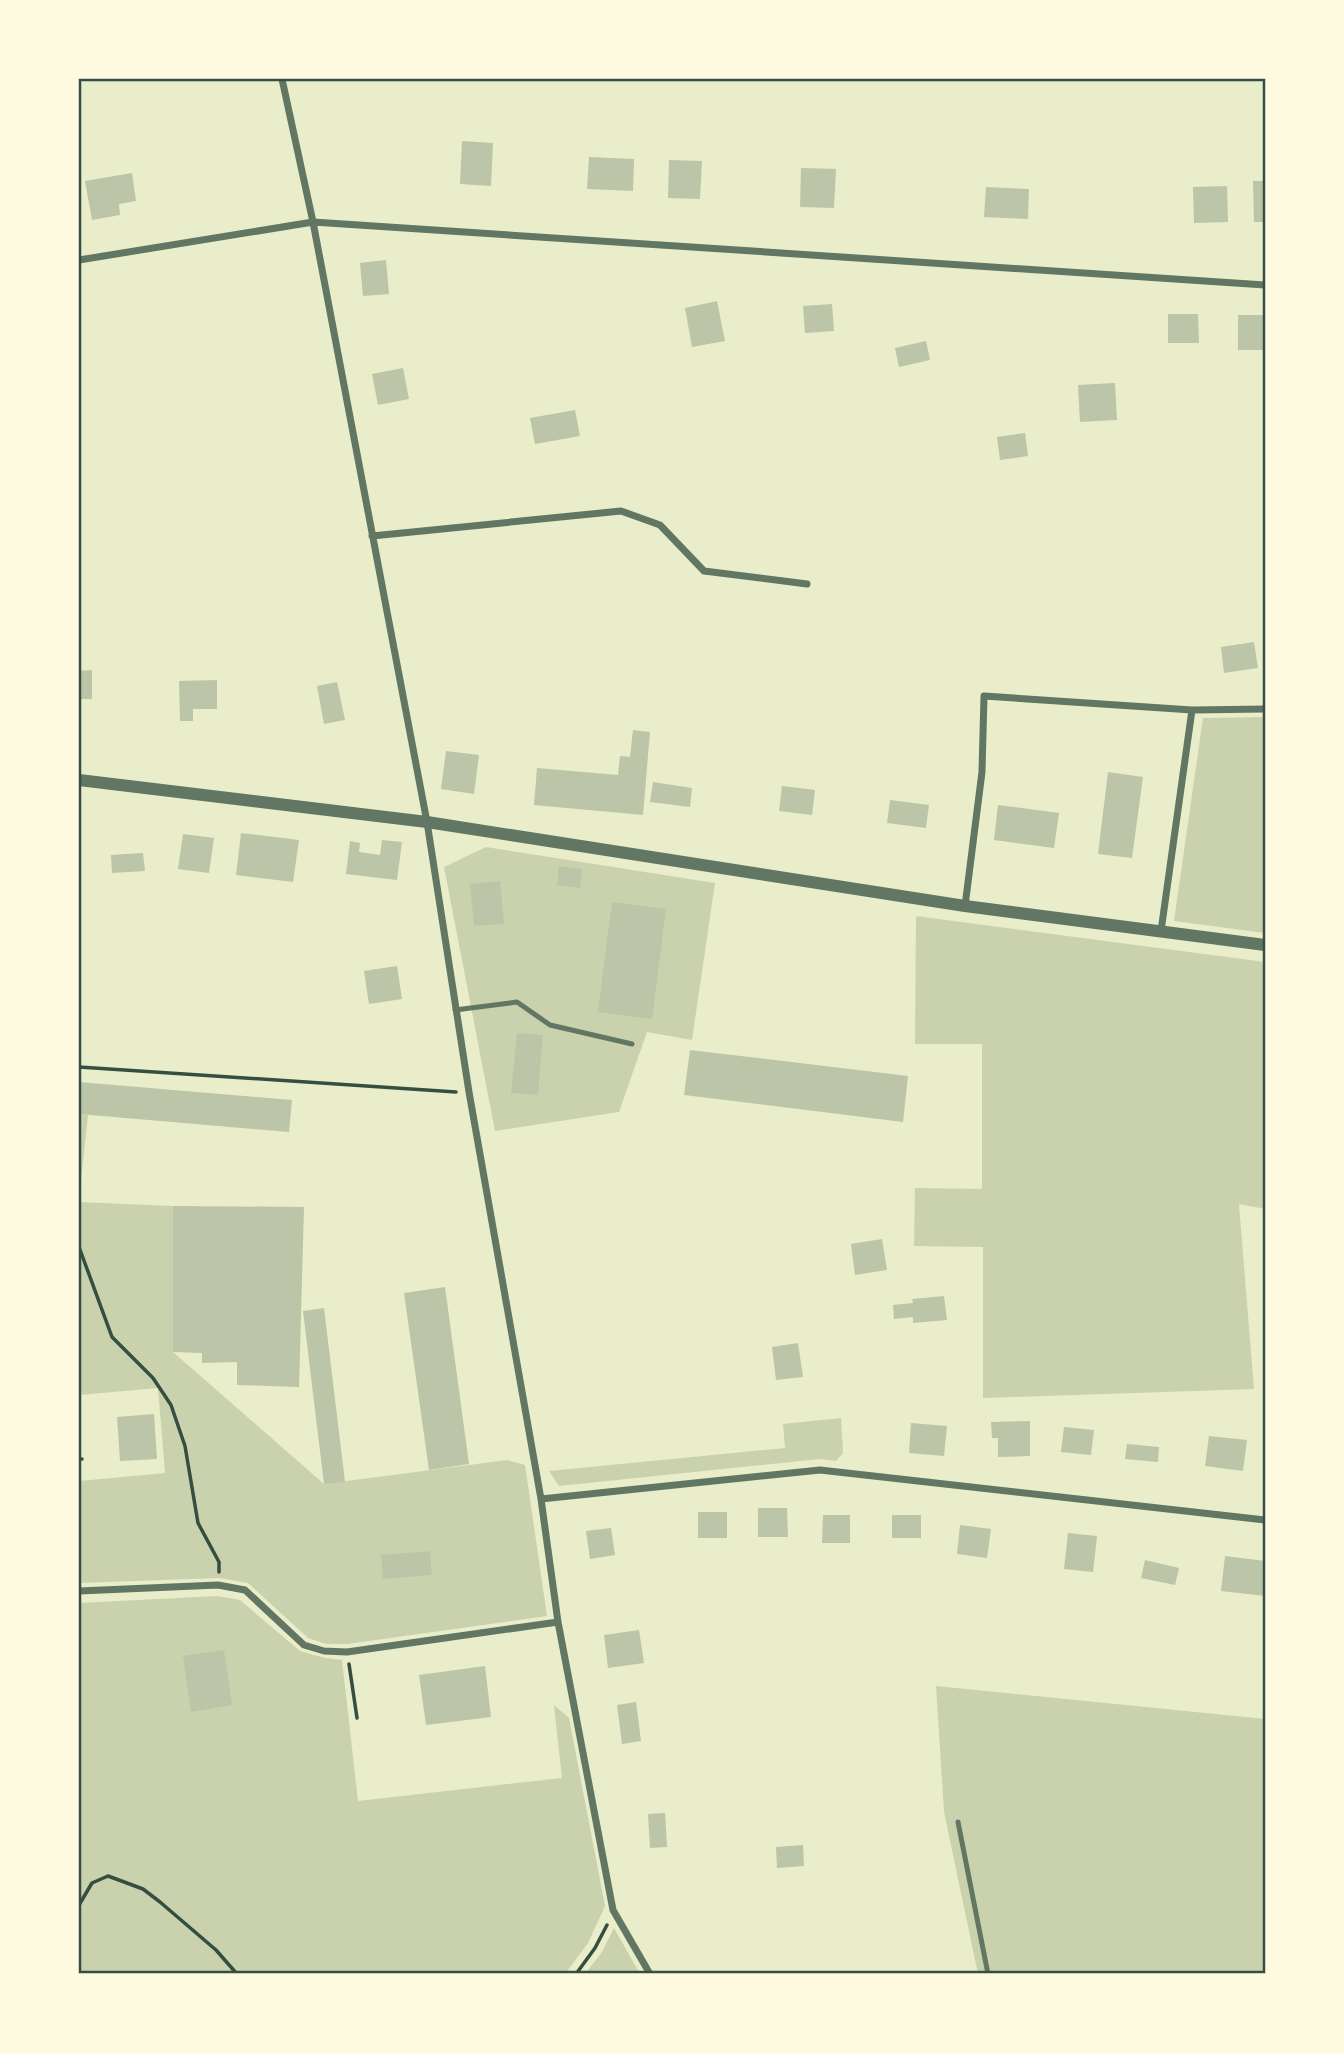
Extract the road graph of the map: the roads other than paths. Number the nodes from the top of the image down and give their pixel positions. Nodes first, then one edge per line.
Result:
1 (282, 79) edge
2 (313, 222) junction
3 (79, 260) edge
4 (1265, 285) edge
5 (372, 536) junction
6 (807, 584) dead end
7 (1265, 709) edge
8 (1192, 710) junction
9 (79, 780) edge
10 (427, 822) junction
11 (965, 906) junction
12 (1161, 931) junction
13 (1265, 945) edge
14 (455, 1010) junction
15 (632, 1044) dead end
16 (541, 1499) junction
17 (1265, 1520) edge
18 (79, 1591) edge
19 (558, 1622) junction
20 (958, 1822) dead end
21 (650, 1974) edge
22 (988, 1974) edge

1 - 2 street
2 - 3 street
2 - 4 street
2 - 5 street
5 - 6 street
5 - 10 street
7 - 8 street
8 - 11 street
8 - 12 street
9 - 10 street
10 - 11 street
10 - 14 street
11 - 12 street
12 - 13 street
14 - 15 lane
14 - 16 street
16 - 17 street
16 - 19 street
18 - 19 street
19 - 21 street
20 - 22 lane

